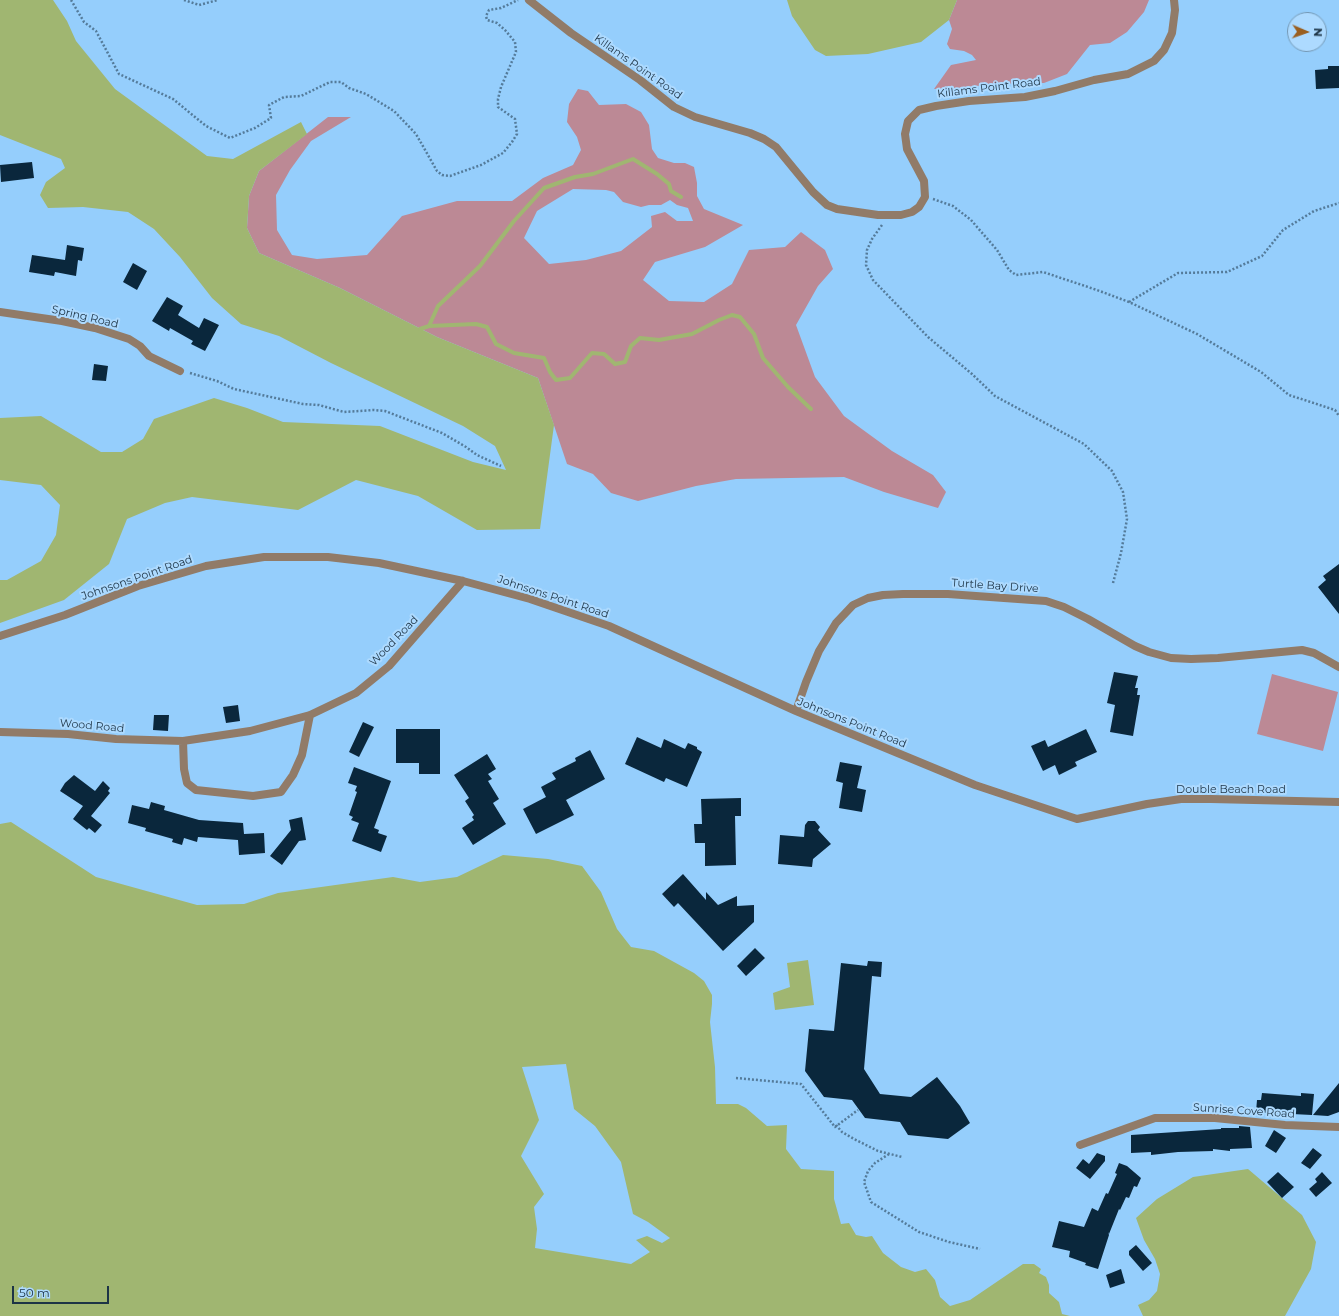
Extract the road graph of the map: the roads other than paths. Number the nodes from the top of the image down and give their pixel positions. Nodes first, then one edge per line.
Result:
1 (528, 0) edge
2 (1174, 0) edge
3 (0, 312) edge
4 (180, 370) road end
5 (463, 581) junction
6 (0, 636) edge
7 (1339, 667) edge
8 (796, 711) junction
9 (310, 715) junction
10 (0, 732) edge
11 (183, 741) junction
12 (1339, 802) edge
13 (1076, 819) joint
14 (1339, 1127) edge
15 (1080, 1145) dead end

1 - 2 street, Killams Point Road
3 - 4 street, Spring Road
5 - 6 street, Johnsons Point Road
5 - 8 street, Johnsons Point Road
5 - 9 street, Wood Road
7 - 8 street, Turtle Bay Drive
8 - 13 street, Johnsons Point Road
9 - 11 street, Wood Road
9 - 11 street
10 - 11 street, Wood Road
12 - 13 street, Double Beach Road
14 - 15 street, Sunrise Cove Road

